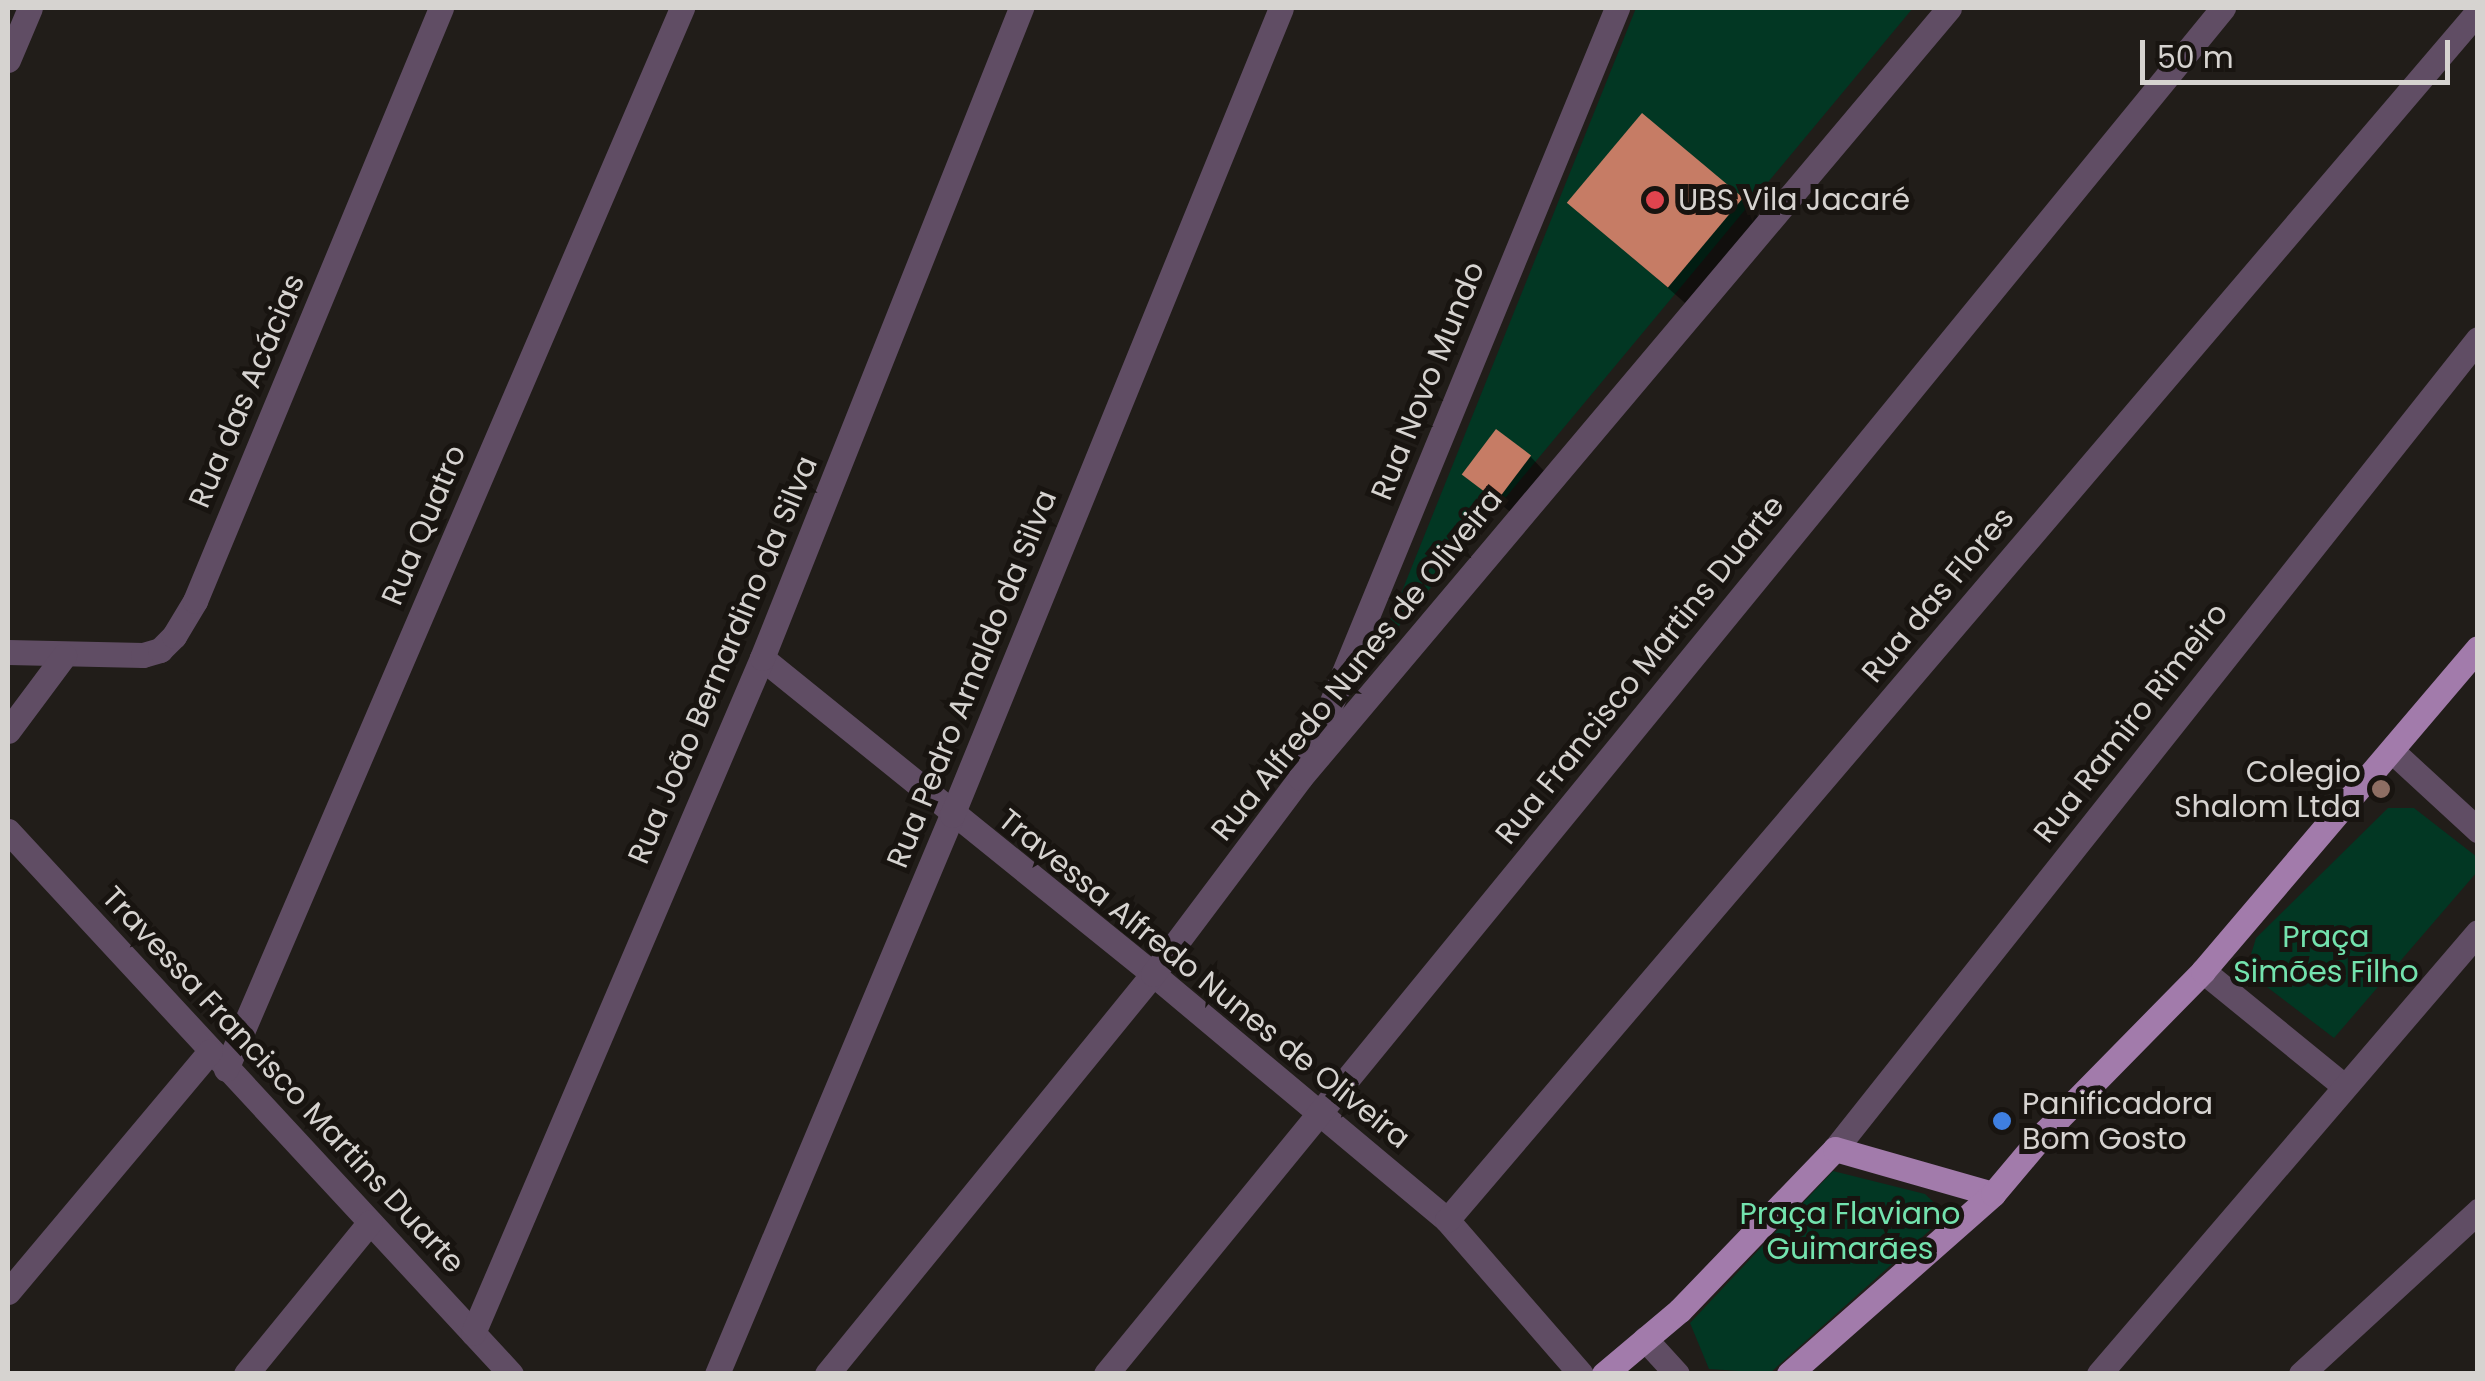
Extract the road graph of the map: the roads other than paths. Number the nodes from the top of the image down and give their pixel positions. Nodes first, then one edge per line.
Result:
1 (30, 8) edge
2 (441, 8) edge
3 (682, 8) edge
4 (1021, 8) edge
5 (1280, 8) edge
6 (1617, 8) edge
7 (1949, 8) edge
8 (2223, 8) edge
9 (2478, 12) edge
10 (8, 60) edge
11 (2478, 339) edge
12 (2478, 648) edge
13 (8, 652) edge
14 (64, 656) junction
15 (762, 658) junction
16 (8, 731) edge
17 (2392, 750) junction
18 (1300, 778) junction
19 (952, 815) junction
20 (2478, 830) edge
21 (8, 831) edge
22 (2478, 932) edge
23 (2203, 970) junction
24 (1153, 974) junction
25 (218, 1060) junction
26 (2343, 1084) junction
27 (1318, 1115) junction
28 (1835, 1148) junction
29 (1993, 1194) junction
30 (2478, 1211) edge
31 (1447, 1220) junction
32 (370, 1222) junction
33 (8, 1292) edge
34 (473, 1332) junction
35 (1645, 1339) junction
36 (246, 1374) edge
37 (512, 1374) edge
38 (717, 1374) edge
39 (827, 1374) edge
40 (1106, 1374) edge
41 (1581, 1374) edge
42 (1604, 1374) edge
43 (1677, 1374) edge
44 (1789, 1374) edge
45 (2098, 1374) edge
46 (2301, 1374) edge

1 - 10 street
2 - 14 street, Rua das Acácias
3 - 25 street, Rua Quatro
4 - 15 street, Rua João Bernardino da Silva
5 - 19 street, Rua Pedro Arnaldo da Silva
6 - 18 street, Rua Novo Mundo
7 - 18 street, Rua Alfredo Nunes de Oliveira
8 - 27 street, Rua Francisco Martins Duarte
9 - 31 street, Rua das Flores
11 - 28 street, Rua Ramiro Rimeiro
12 - 17 main road
13 - 14 street, Rua das Acácias
14 - 16 street
15 - 19 street, Travessa Alfredo Nunes de Oliveira
15 - 34 street, Rua João Bernardino da Silva
17 - 20 street
17 - 23 main road
18 - 24 street, Rua Alfredo Nunes de Oliveira
19 - 24 street, Travessa Alfredo Nunes de Oliveira
19 - 38 street, Rua Pedro Arnaldo da Silva
21 - 25 street, Travessa Francisco Martins Duarte
22 - 26 street
23 - 26 street
23 - 29 main road
24 - 27 street, Travessa Alfredo Nunes de Oliveira
24 - 39 street, Rua Alfredo Nunes de Oliveira
25 - 32 street, Travessa Francisco Martins Duarte
25 - 33 street, Rua Quatro
26 - 45 street
27 - 31 street, Travessa Alfredo Nunes de Oliveira
27 - 40 street, Rua Francisco Martins Duarte
28 - 29 main road
28 - 35 main road
29 - 44 main road
30 - 46 street
31 - 41 street, Travessa Alfredo Nunes de Oliveira
32 - 34 street, Travessa Francisco Martins Duarte
32 - 36 street
34 - 37 street, Travessa Francisco Martins Duarte
35 - 42 main road
35 - 43 street

